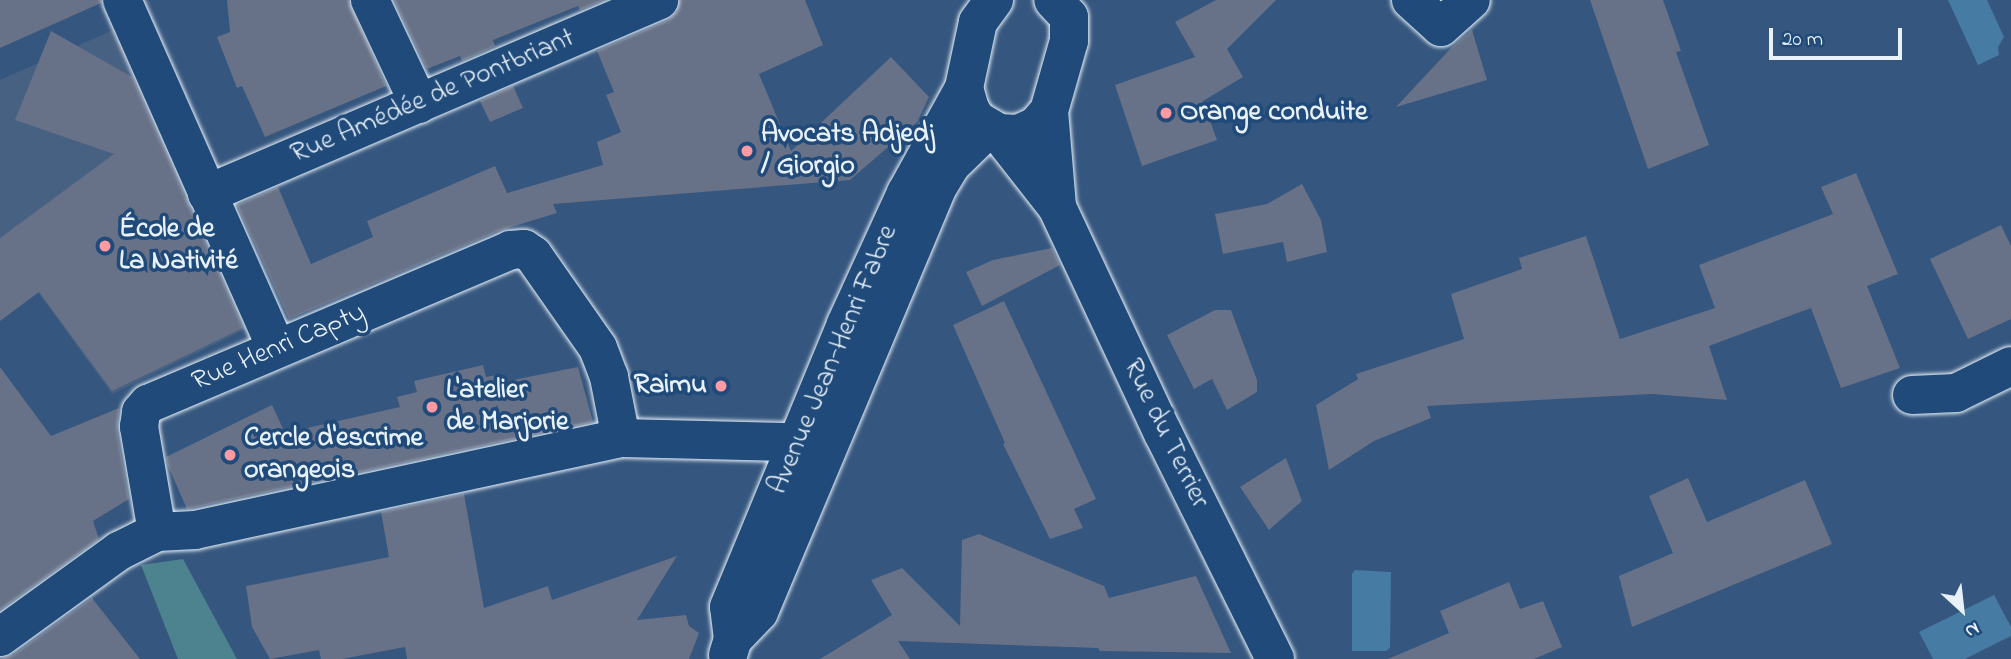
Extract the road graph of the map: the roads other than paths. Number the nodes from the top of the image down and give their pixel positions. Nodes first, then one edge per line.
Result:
1 (122, 0) edge
2 (370, 0) edge
3 (1411, 0) edge
4 (1471, 0) edge
5 (1059, 2) edge
6 (642, 3) edge
7 (986, 4) edge
8 (964, 88) junction
9 (419, 104) junction
10 (1049, 111) junction
11 (993, 131) junction
12 (207, 194) junction
13 (1057, 207) junction
14 (276, 348) junction
15 (2011, 366) edge
16 (1912, 395) dead end
17 (621, 438) junction
18 (814, 443) junction
19 (157, 532) junction
20 (0, 637) edge
21 (730, 649) edge
22 (1275, 659) edge

1 - 12 street
2 - 9 street
3 - 4 street
5 - 10 street
6 - 9 street, Rue Amédée de Pontbriant
7 - 8 street, Avenue Jean-Henri Fabre
8 - 11 street, Rue du Terrier
8 - 18 street, Avenue Jean-Henri Fabre
9 - 12 street, Rue Amédée de Pontbriant
10 - 11 street
10 - 13 street, Rue du Terrier
11 - 13 street, Rue du Terrier
11 - 18 street, Avenue Jean-Henri Fabre
12 - 14 street
13 - 22 street, Rue du Terrier
14 - 17 street, Rue Henri Capty
14 - 19 street, Rue Henri Capty
15 - 16 street
17 - 18 street
17 - 19 street
18 - 21 street, Avenue Jean-Henri Fabre
19 - 20 street

